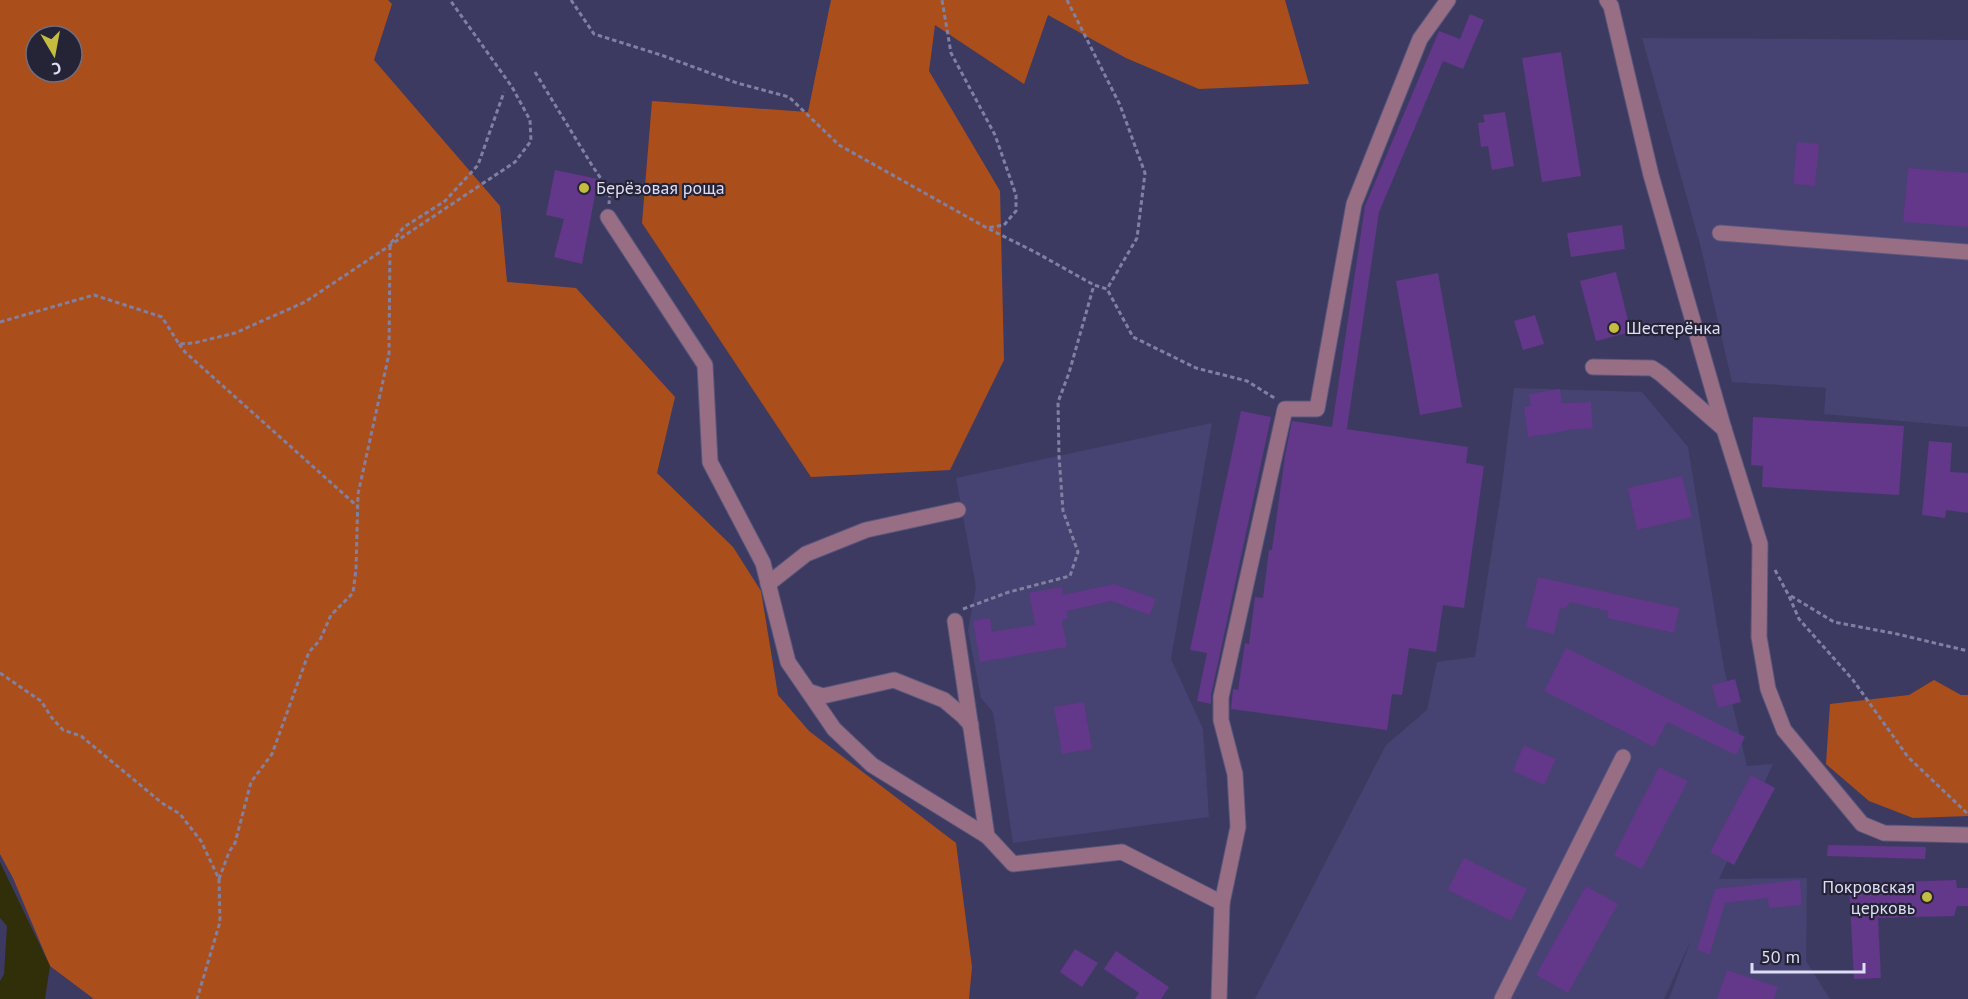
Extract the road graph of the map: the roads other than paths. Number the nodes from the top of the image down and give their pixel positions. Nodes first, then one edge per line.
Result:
1 (1448, 0) edge
2 (1607, 0) edge
3 (608, 217) road end
4 (1719, 233) dead end
5 (1968, 252) edge
6 (1593, 367) dead end
7 (1724, 429) junction
8 (958, 510) dead end
9 (768, 584) junction
10 (955, 621) road end
11 (808, 691) junction
12 (971, 725) junction
13 (1623, 757) dead end
14 (1968, 835) edge
15 (987, 836) junction
16 (1221, 903) junction
17 (1220, 999) edge
18 (1502, 999) edge

1 - 16 street
2 - 7 street
3 - 9 street
4 - 5 street
6 - 7 street
7 - 14 street
8 - 9 street
9 - 11 street
10 - 12 street
11 - 12 street
11 - 15 street
12 - 15 street
13 - 18 street
15 - 16 street
16 - 17 street

